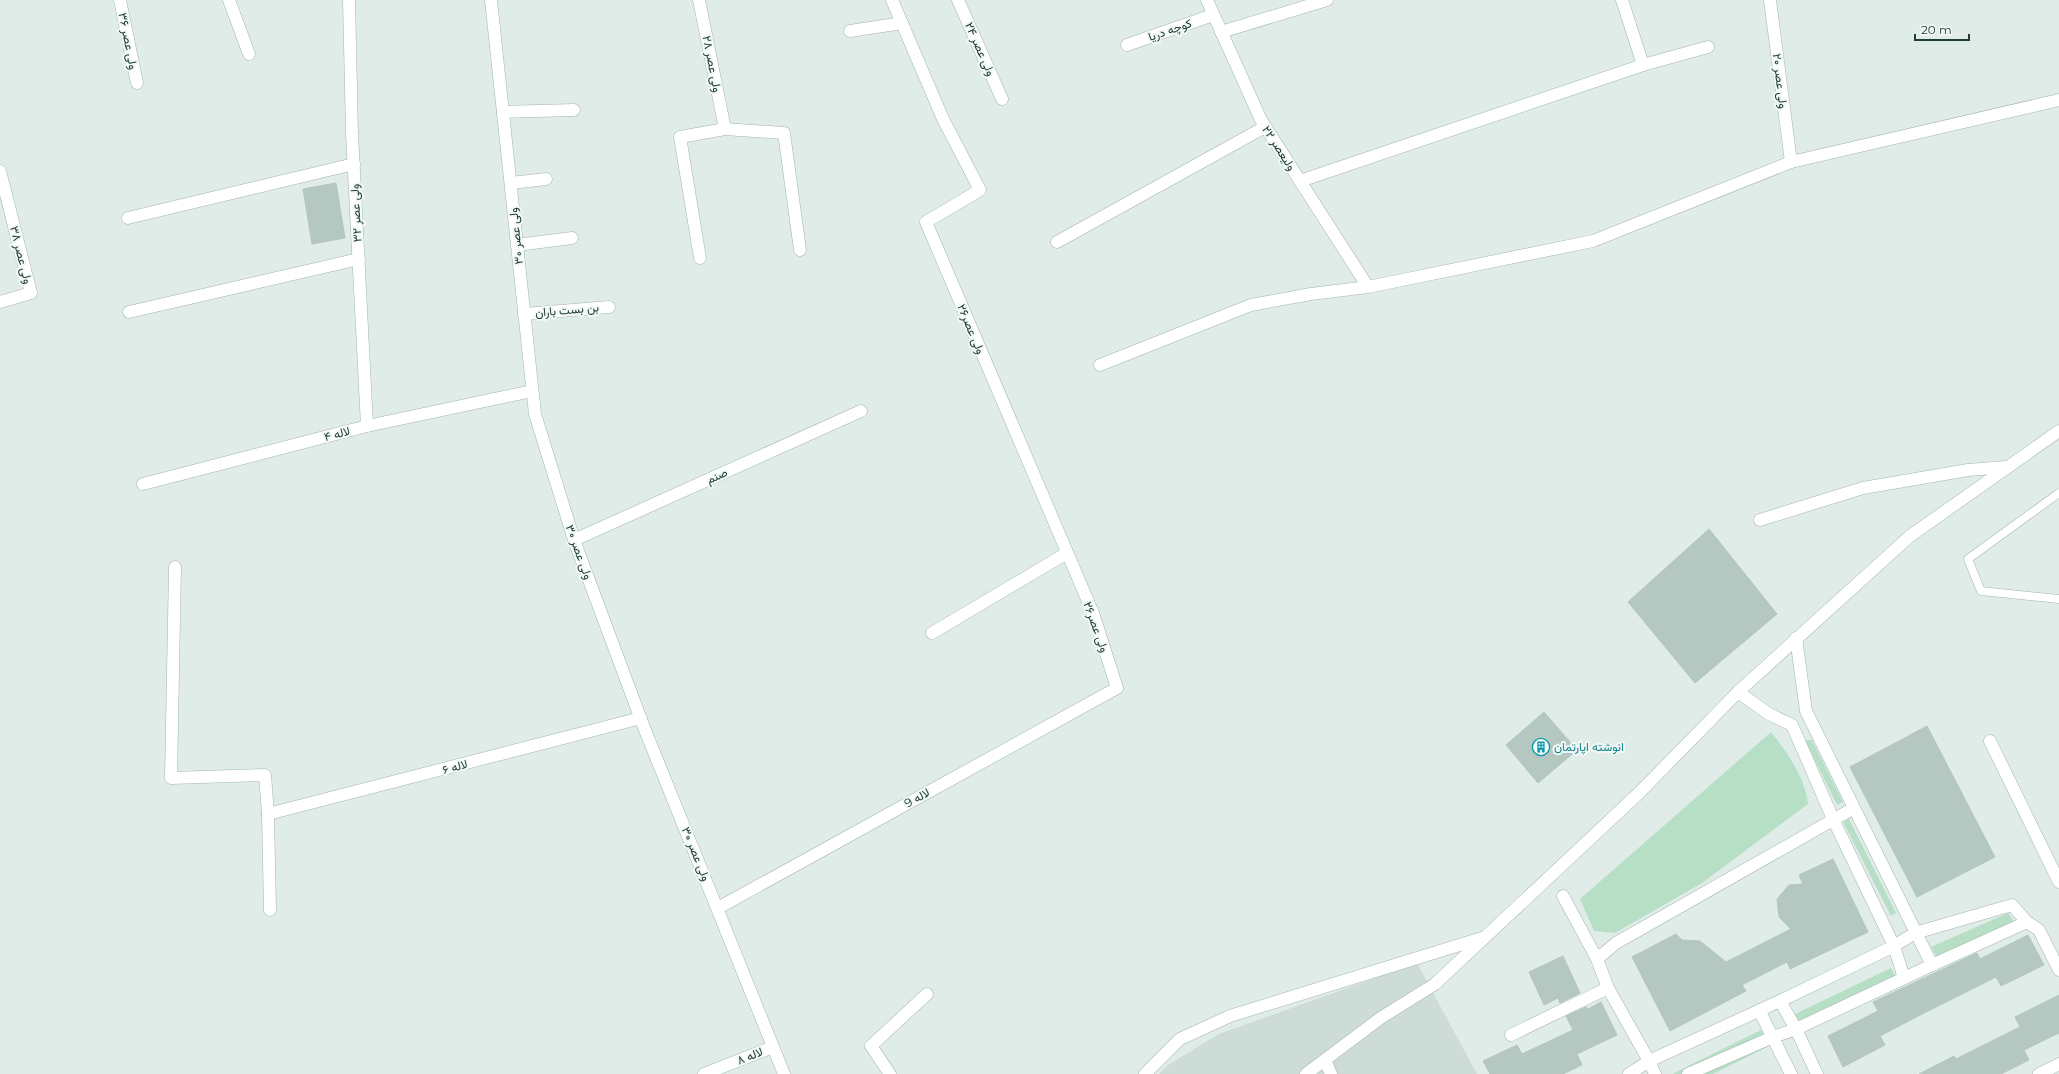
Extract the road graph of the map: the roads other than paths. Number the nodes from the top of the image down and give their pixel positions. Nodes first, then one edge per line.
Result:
1 (120, 0) edge
2 (230, 0) edge
3 (349, 0) edge
4 (491, 0) edge
5 (699, 0) edge
6 (892, 0) edge
7 (958, 0) edge
8 (1207, 0) edge
9 (1326, 0) edge
10 (1622, 0) edge
11 (1770, 0) edge
12 (1213, 15) junction
13 (902, 23) junction
14 (850, 31) dead end
15 (1221, 32) junction
16 (1127, 45) dead end
17 (1708, 47) dead end
18 (249, 54) dead end
19 (1643, 65) junction
20 (137, 83) dead end
21 (1002, 99) dead end
22 (2059, 100) edge
23 (574, 110) dead end
24 (503, 112) junction
25 (1265, 127) junction
26 (725, 129) junction
27 (1791, 162) junction
28 (354, 164) junction
29 (0, 171) edge
30 (546, 179) dead end
31 (1300, 182) junction
32 (511, 183) junction
33 (128, 218) dead end
34 (572, 238) dead end
35 (1057, 242) dead end
36 (517, 245) junction
37 (800, 250) dead end
38 (700, 258) dead end
39 (358, 259) junction
40 (1368, 287) junction
41 (0, 302) edge
42 (609, 307) dead end
43 (129, 312) dead end
44 (524, 314) junction
45 (1100, 365) dead end
46 (532, 391) junction
47 (861, 411) dead end
48 (366, 426) junction
49 (2059, 431) edge
50 (2007, 467) junction
51 (143, 484) dead end
52 (2059, 493) edge
53 (1760, 520) dead end
54 (574, 540) junction
55 (1067, 553) junction
56 (175, 567) dead end
57 (2059, 599) edge
58 (932, 634) dead end
59 (1796, 638) junction
60 (1117, 688) joint
61 (1738, 692) junction
62 (641, 718) junction
63 (1990, 741) dead end
64 (1854, 808) junction
65 (268, 814) junction
66 (1833, 819) junction
67 (2059, 882) edge
68 (1563, 896) dead end
69 (718, 908) junction
70 (270, 910) dead end
71 (2028, 922) junction
72 (1915, 933) junction
73 (1485, 937) junction
74 (1894, 946) junction
75 (1597, 959) junction
76 (1932, 965) junction
77 (2059, 970) edge
78 (1904, 978) junction
79 (1608, 988) junction
80 (927, 994) dead end
81 (1780, 1001) junction
82 (1759, 1010) junction
83 (1796, 1029) junction
84 (1511, 1035) dead end
85 (1773, 1037) junction
86 (773, 1046) junction
87 (1325, 1060) junction
88 (1649, 1060) junction
89 (2059, 1064) edge
90 (704, 1074) edge
91 (784, 1074) edge
92 (890, 1074) edge
93 (1144, 1074) edge
94 (1306, 1074) edge
95 (1331, 1074) edge
96 (1629, 1074) edge
97 (1655, 1074) edge
98 (1688, 1074) edge
99 (1791, 1074) edge
100 (1817, 1074) edge
101 (2039, 1074) edge

1 - 20 street, ولی عصر ۳۶
2 - 18 street
3 - 28 street, ولی عصر ۳۲
4 - 24 street, ولی عصر ۳۰
5 - 26 street, ولی عصر ۲۸
6 - 13 street, ولی عصر۲۶
7 - 21 street, ولی عصر ۲۴
8 - 12 street, ولیعصر ۲۲
9 - 15 street
10 - 19 street
11 - 27 street, ولی عصر ۲۰
12 - 15 street, ولیعصر ۲۲
12 - 16 street, کوچه دریا
13 - 14 street
13 - 55 street, ولی عصر۲۶
15 - 25 street, ولیعصر ۲۲
17 - 19 street
19 - 31 street
22 - 27 street
23 - 24 street
24 - 32 street, ولی عصر ۳۰
25 - 31 street, ولیعصر ۲۲
25 - 35 street
26 - 37 street
26 - 38 street
27 - 40 street
28 - 33 street
28 - 39 street, ولی عصر ۳۲
29 - 41 street, ولی عصر ۳۸
30 - 32 street
31 - 40 street, ولیعصر ۲۲
32 - 36 street, ولی عصر ۳۰
34 - 36 street
36 - 44 street, ولی عصر ۳۰
39 - 43 street
39 - 48 street, ولی عصر ۳۲
40 - 45 street
42 - 44 street, بن بست باران
44 - 46 street, ولی عصر ۳۰
46 - 48 street, لاله ۴
46 - 54 street, ولی عصر ۳۰
47 - 54 street, صنم
48 - 51 street, لاله ۴
49 - 50 street
50 - 53 street
50 - 59 street
52 - 57 lane
54 - 62 street, ولی عصر ۳۰
55 - 58 street
55 - 60 street, ولی عصر۲۶
56 - 65 street
59 - 61 street
59 - 64 street
60 - 69 street, لاله 9
61 - 66 street
61 - 73 street
62 - 65 street, لاله ۶
62 - 69 street, ولی عصر ۳۰
63 - 67 street
64 - 66 street
64 - 72 street
65 - 70 street
66 - 74 street
66 - 75 street
68 - 75 street
69 - 86 street, ولی عصر ۳۰
71 - 72 street
71 - 76 street
71 - 77 street
72 - 74 street
72 - 76 street
73 - 87 street
73 - 93 street
74 - 78 street
74 - 81 street
75 - 79 street
76 - 78 street
78 - 83 street
79 - 84 street
79 - 88 street
80 - 92 street
81 - 82 street
81 - 83 street
82 - 85 street
82 - 88 street
83 - 85 street
83 - 100 street
85 - 98 street
85 - 99 street
86 - 90 street, لاله ۸
86 - 91 street, ولی عصر ۳۰
87 - 94 street
87 - 95 street
88 - 96 street
88 - 97 street
89 - 101 street

